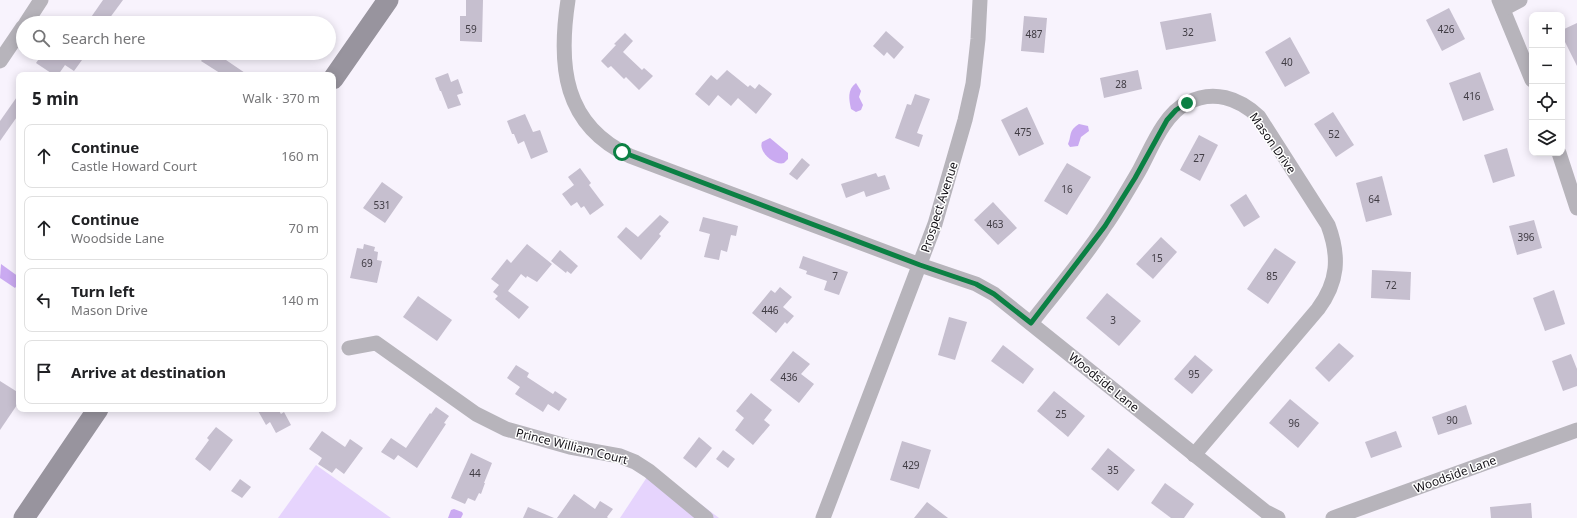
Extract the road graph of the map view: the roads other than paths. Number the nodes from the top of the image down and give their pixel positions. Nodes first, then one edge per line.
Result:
1 (41, 0) edge
2 (388, 0) edge
3 (568, 0) edge
4 (980, 0) edge
5 (1520, 0) edge
6 (1501, 4) edge
7 (31, 16) edge
8 (16, 37) edge
9 (0, 61) edge
10 (1529, 73) edge
11 (336, 75) edge
12 (1561, 156) edge
13 (1572, 175) edge
14 (1577, 208) edge
15 (920, 265) junction
16 (1031, 323) junction
17 (349, 348) dead end
18 (96, 412) edge
19 (1577, 430) edge
20 (1194, 455) junction
21 (24, 518) edge
22 (706, 518) edge
23 (823, 518) edge
24 (1278, 518) edge
25 (1333, 518) edge

1 - 7 street
2 - 11 main road
3 - 15 street, Woodside Lane
4 - 15 street, Prospect Avenue
5 - 6 street
6 - 10 street
8 - 9 street
12 - 13 street
13 - 14 street
15 - 16 street, Woodside Lane
15 - 23 street, Prospect Avenue
16 - 20 street, Woodside Lane
16 - 20 street, Mason Drive
17 - 22 street, Prince William Court
18 - 21 main road
19 - 25 street, Woodside Lane
20 - 24 street, Woodside Lane

